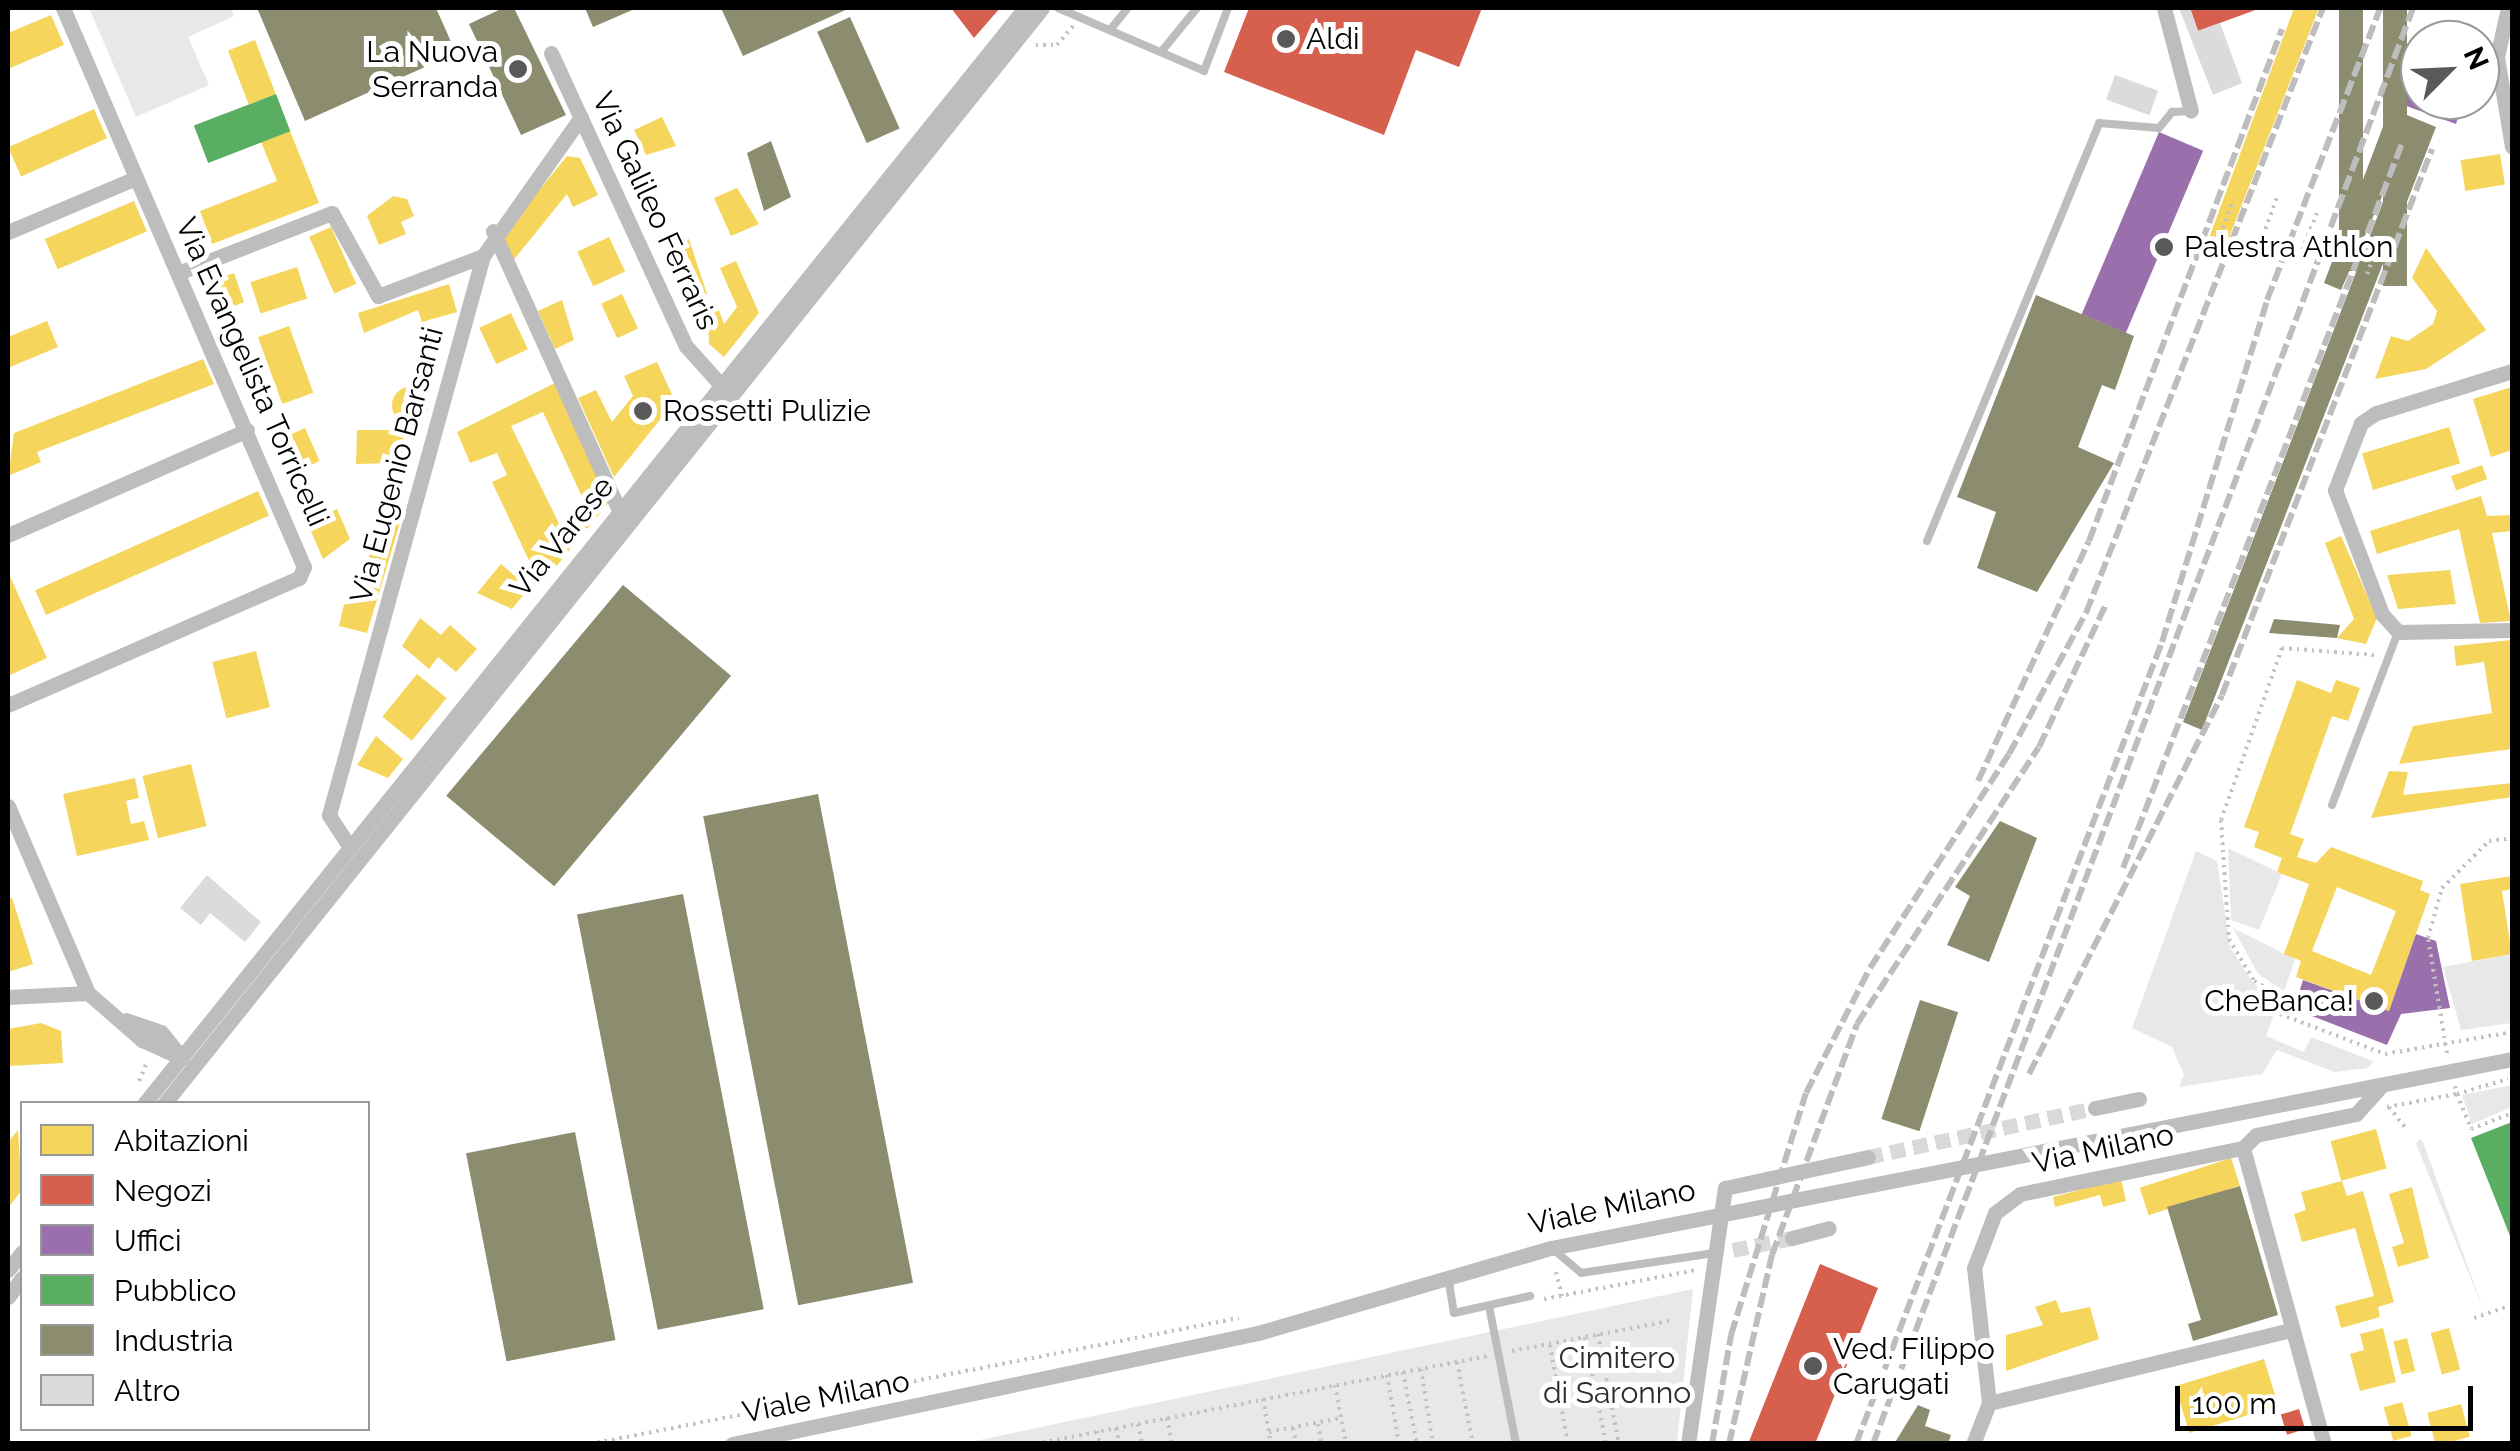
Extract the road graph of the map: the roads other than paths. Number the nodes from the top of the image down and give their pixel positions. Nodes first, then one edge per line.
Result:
1 (64, 8) edge
2 (1024, 8) edge
3 (1042, 8) edge
4 (1058, 8) edge
5 (1128, 8) edge
6 (1197, 8) edge
7 (1228, 8) edge
8 (2164, 8) edge
9 (2508, 8) edge
10 (1110, 30) junction
11 (1161, 52) junction
12 (550, 53) dead end
13 (2191, 110) joint
14 (581, 117) junction
15 (2512, 147) edge
16 (136, 178) junction
17 (8, 232) edge
18 (494, 232) junction
19 (483, 256) junction
20 (178, 273) junction
21 (2512, 371) edge
22 (720, 384) junction
23 (247, 430) junction
24 (619, 510) junction
25 (8, 536) edge
26 (1927, 542) dead end
27 (2512, 630) edge
28 (2398, 632) junction
29 (8, 705) edge
30 (8, 806) edge
31 (2332, 806) dead end
32 (349, 846) junction
33 (88, 993) junction
34 (8, 997) edge
35 (126, 1020) junction
36 (182, 1058) junction
37 (2512, 1059) edge
38 (2380, 1087) junction
39 (2139, 1099) dead end
40 (137, 1101) edge
41 (166, 1101) edge
42 (2096, 1108) tunnel mouth
43 (2243, 1148) junction
44 (1868, 1157) tunnel mouth
45 (1722, 1212) junction
46 (1829, 1228) dead end
47 (1792, 1238) tunnel mouth
48 (1550, 1248) junction
49 (1733, 1250) tunnel mouth
50 (1716, 1253) junction
51 (1448, 1274) junction
52 (1530, 1296) road end
53 (1489, 1306) junction
54 (2290, 1330) junction
55 (1989, 1402) junction
56 (732, 1444) edge
57 (1516, 1444) edge
58 (1688, 1444) edge
59 (1973, 1444) edge
60 (2324, 1444) edge

1 - 16 street, Via Evangelista Torricelli
2 - 22 street, Via Varese
3 - 41 street, Via Varese
4 - 10 lane
5 - 10 lane
6 - 11 lane
7 - 11 lane
8 - 13 street
9 - 15 street
10 - 11 lane
12 - 14 street, Via Galileo Ferraris
13 - 26 lane
14 - 18 street, Via Eugenio Barsanti
14 - 22 street, Via Galileo Ferraris
16 - 17 street
16 - 20 street, Via Evangelista Torricelli
18 - 19 street, Via Eugenio Barsanti
18 - 24 street
19 - 20 street
19 - 32 street, Via Eugenio Barsanti
20 - 23 street, Via Evangelista Torricelli
21 - 28 street
22 - 24 street, Via Varese
23 - 25 street
23 - 29 street, Via Evangelista Torricelli
24 - 32 street, Via Varese
27 - 28 street
28 - 31 lane
30 - 33 street
32 - 36 street, Via Varese
33 - 34 street
33 - 35 street
35 - 36 street
35 - 36 street
36 - 40 street, Via Varese
37 - 38 street, Viale Milano
38 - 43 street, Via Milano
38 - 45 street, Viale Milano
39 - 42 street
43 - 54 street
43 - 55 street, Via Milano
44 - 45 street
45 - 48 street, Viale Milano
45 - 50 street
46 - 47 street
48 - 50 lane
48 - 51 street, Viale Milano
49 - 50 street
50 - 58 street
51 - 53 lane
51 - 56 street, Viale Milano
52 - 53 lane
53 - 57 lane
54 - 55 street
54 - 60 street
55 - 59 street

